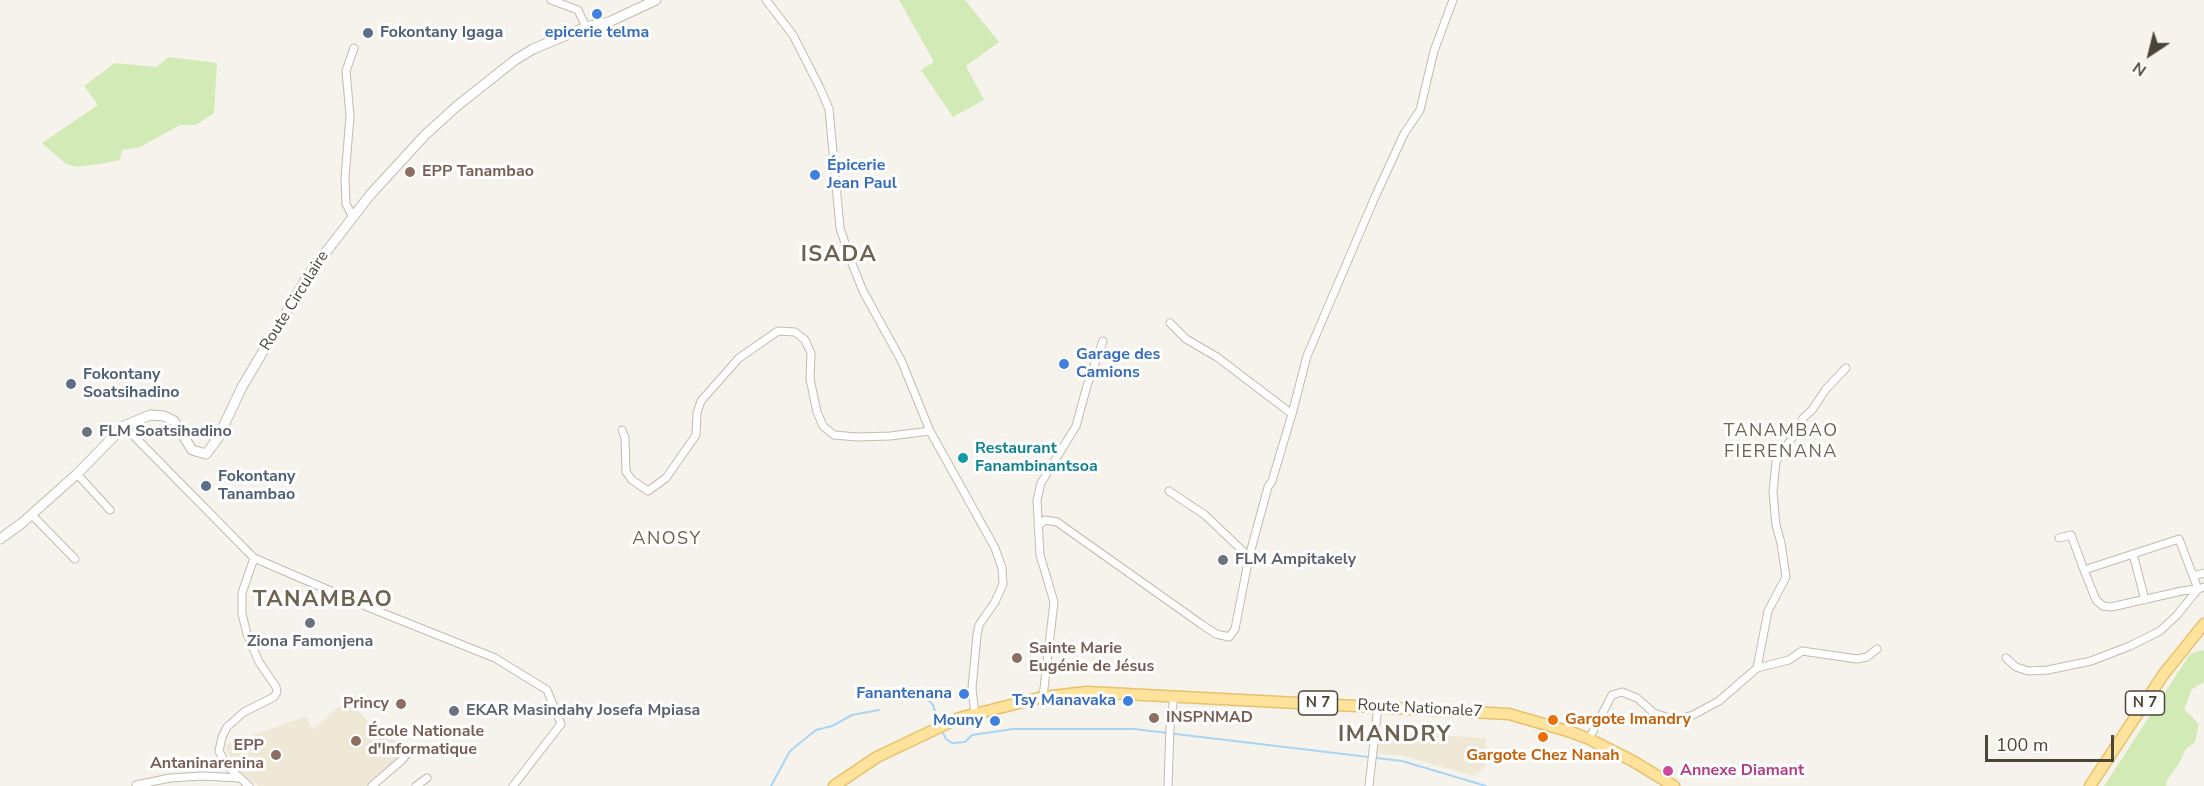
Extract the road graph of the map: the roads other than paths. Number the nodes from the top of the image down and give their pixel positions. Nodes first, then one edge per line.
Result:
1 (551, 0) edge
2 (656, 0) edge
3 (765, 0) edge
4 (1453, 0) edge
5 (586, 27) junction
6 (354, 48) dead end
7 (353, 217) junction
8 (1170, 322) dead end
9 (1103, 341) dead end
10 (1846, 368) dead end
11 (1292, 414) junction
12 (124, 426) junction
13 (622, 430) dead end
14 (930, 431) junction
15 (77, 474) junction
16 (1169, 491) dead end
17 (110, 510) dead end
18 (32, 514) junction
19 (1038, 526) junction
20 (2059, 538) dead end
21 (0, 539) edge
22 (2133, 554) junction
23 (1249, 557) junction
24 (254, 558) junction
25 (75, 560) dead end
26 (2084, 570) junction
27 (2204, 573) edge
28 (2193, 576) junction
29 (2201, 588) edge
30 (2145, 600) junction
31 (2204, 624) edge
32 (1877, 649) dead end
33 (2006, 658) dead end
34 (1757, 668) junction
35 (1174, 696) junction
36 (1043, 697) junction
37 (1378, 706) junction
38 (975, 714) junction
39 (1589, 739) junction
40 (411, 748) dead end
41 (241, 778) junction
42 (427, 778) dead end
43 (136, 785) edge
44 (249, 786) edge
45 (372, 786) edge
46 (417, 786) edge
47 (513, 786) edge
48 (834, 786) edge
49 (1168, 786) edge
50 (1369, 786) edge
51 (1674, 786) edge
52 (2090, 786) edge

1 - 5 street
2 - 5 street, Route Circulaire
3 - 14 street
4 - 11 street
5 - 7 street, Route Circulaire
6 - 7 street
7 - 12 street, Route Circulaire
8 - 11 street
9 - 19 street
10 - 34 street
11 - 23 street
12 - 15 street, Route Circulaire
12 - 24 street
13 - 14 street
14 - 38 street
15 - 17 street
15 - 18 street, Route Circulaire
16 - 23 street
18 - 21 street, Route Circulaire
18 - 25 street
19 - 23 street
19 - 36 street
20 - 26 street
22 - 26 street
22 - 28 street
22 - 30 street
24 - 41 street
24 - 47 street
26 - 30 street
27 - 28 street
28 - 29 street
29 - 30 street
29 - 33 street
31 - 52 main road, N 7
32 - 34 street
34 - 39 street
35 - 36 main road, Route Nationale7 / N 7
35 - 37 main road, Route Nationale7 / N 7
35 - 49 street
36 - 38 main road, N 7
37 - 39 main road, Route Nationale7 / N 7
37 - 50 street
38 - 48 main road, N 7
39 - 51 main road, Route Nationale7 / N 7
40 - 45 street
41 - 43 street
41 - 44 street
42 - 46 street

